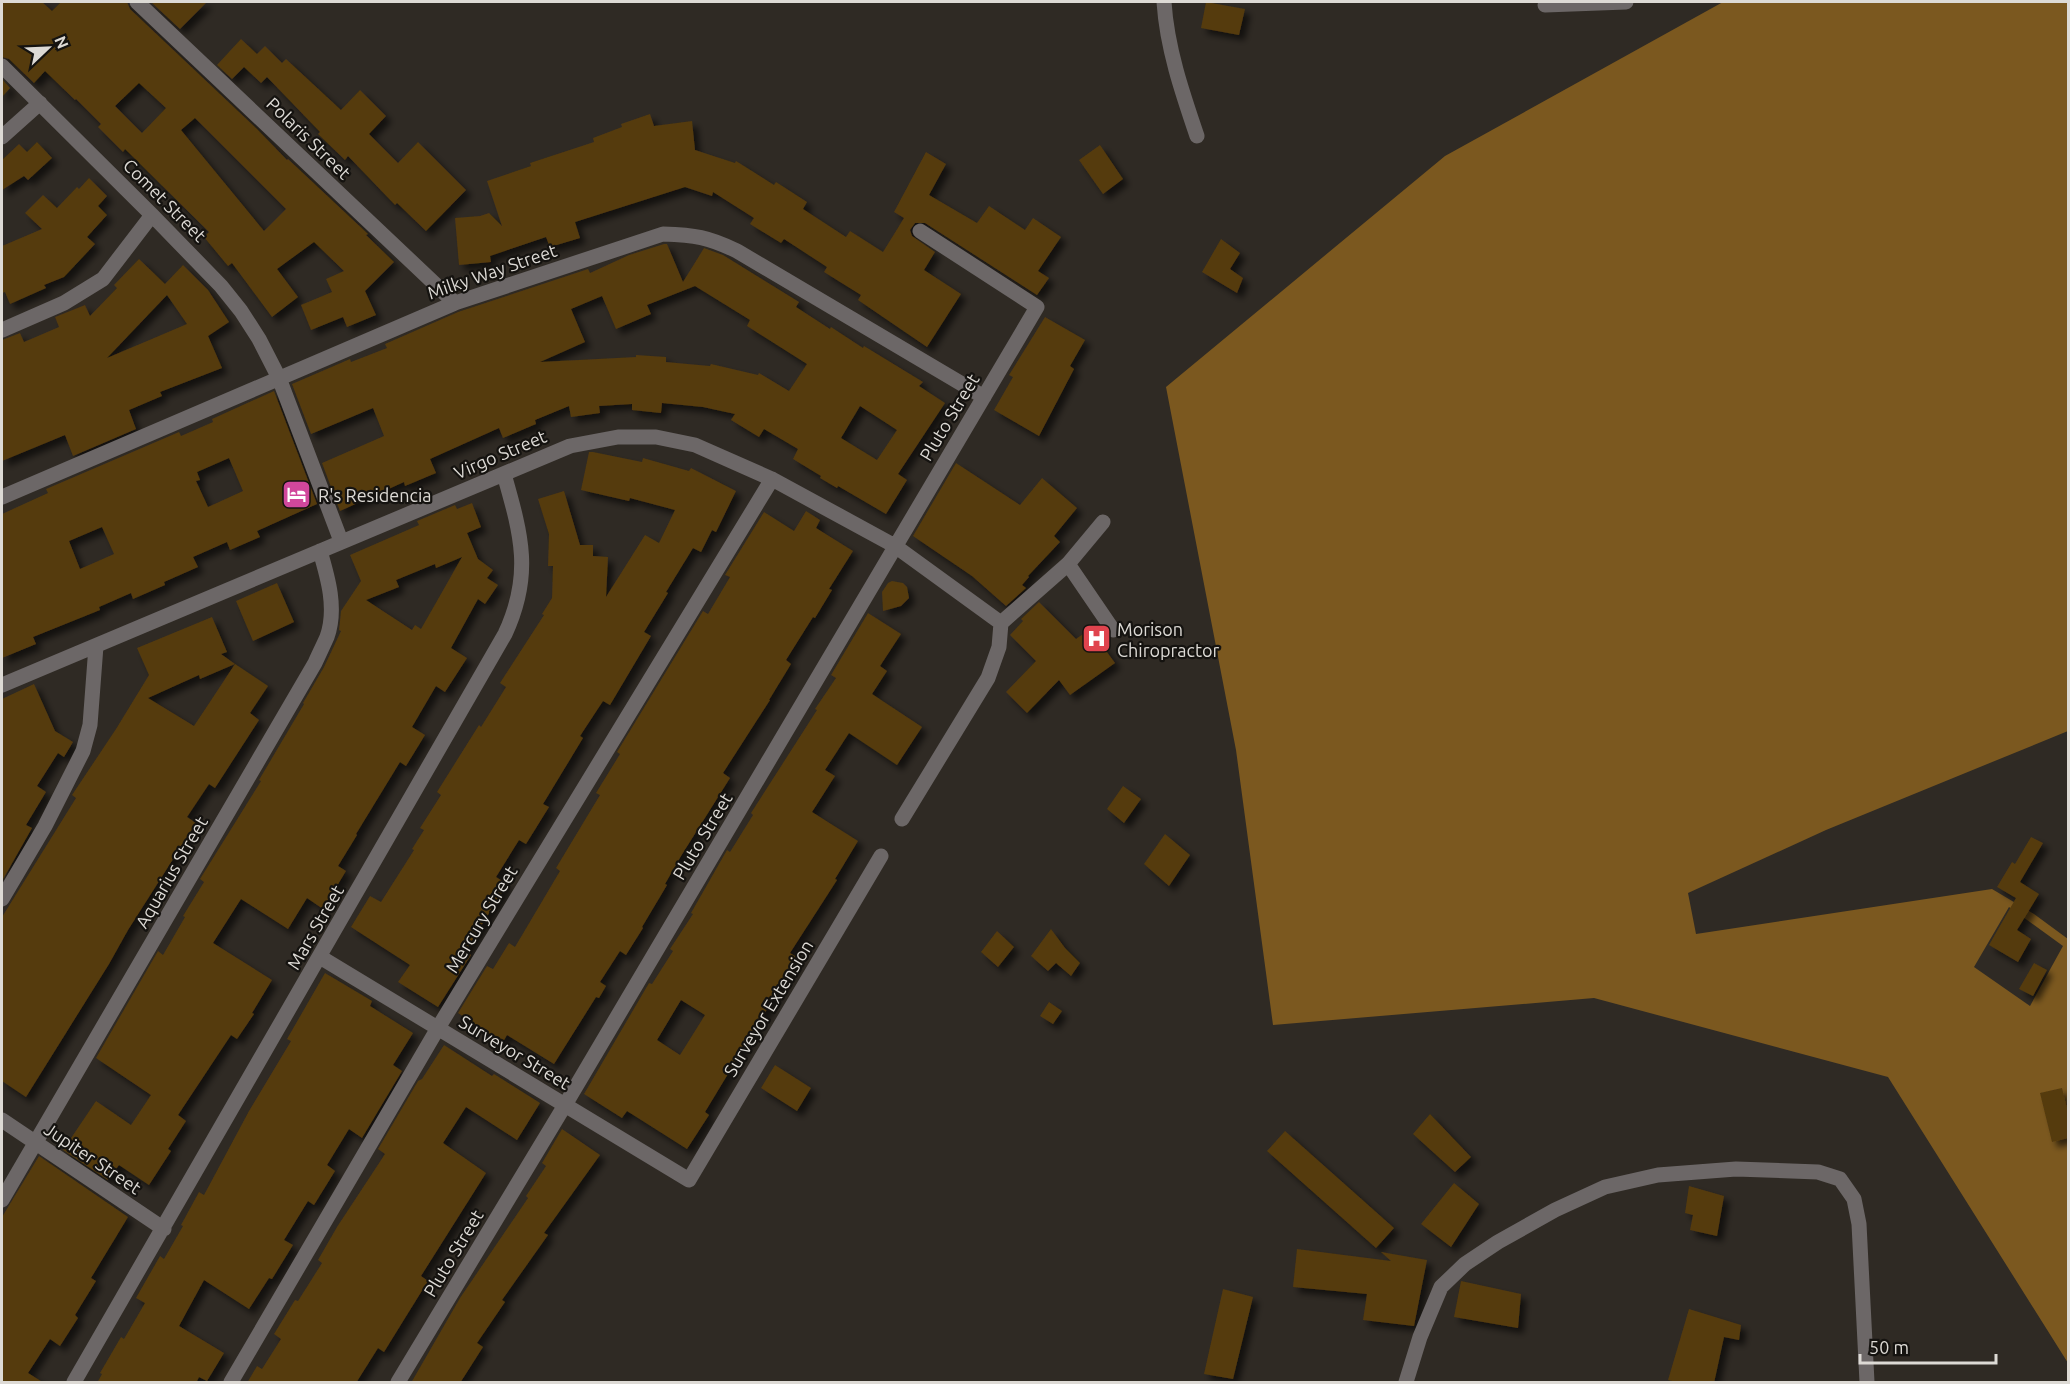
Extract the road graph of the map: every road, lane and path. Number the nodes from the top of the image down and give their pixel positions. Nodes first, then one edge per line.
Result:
1 (137, 2) edge
2 (1164, 2) edge
3 (1626, 2) edge
4 (1545, 5) dead end
5 (2, 66) edge
6 (40, 103) junction
7 (2, 136) edge
8 (1197, 136) dead end
9 (152, 215) junction
10 (920, 231) dead end
11 (455, 303) junction
12 (2, 330) edge
13 (279, 378) junction
14 (984, 397) junction
15 (504, 474) junction
16 (772, 479) junction
17 (2, 497) edge
18 (1103, 522) dead end
19 (341, 541) junction
20 (895, 546) junction
21 (320, 551) junction
22 (1068, 564) junction
23 (1001, 623) junction
24 (1113, 630) dead end
25 (96, 646) junction
26 (2, 685) edge
27 (902, 819) dead end
28 (881, 856) dead end
29 (2, 899) edge
30 (320, 957) junction
31 (438, 1028) junction
32 (565, 1105) junction
33 (2, 1120) edge
34 (36, 1144) junction
35 (689, 1180) joint
36 (2, 1200) edge
37 (164, 1228) junction
38 (74, 1383) edge
39 (231, 1383) edge
40 (398, 1383) edge
41 (1406, 1383) edge
42 (1867, 1383) edge

1 - 11 street, Polaris Street
2 - 8 street
3 - 4 street
5 - 6 street, Comet Street
6 - 7 street
6 - 9 street, Comet Street
9 - 12 street
9 - 13 street, Comet Street
10 - 14 street, Pluto Street
11 - 13 street, Milky Way Street
11 - 14 street, Milky Way Street
13 - 17 street, Milky Way Street
13 - 19 street, Comet Street
14 - 20 street, Pluto Street
15 - 16 street, Virgo Street
15 - 19 street, Virgo Street
15 - 30 street, Mars Street
16 - 20 street, Virgo Street
16 - 31 street, Mercury Street
18 - 22 street
19 - 21 street, Virgo Street
20 - 23 street, Virgo Street
20 - 32 street, Pluto Street
21 - 25 street, Virgo Street
21 - 34 street, Aquarius Street
22 - 23 street
22 - 24 street
23 - 27 street
25 - 26 street, Virgo Street
25 - 29 street
28 - 35 street, Surveyor Extension
30 - 31 street, Surveyor Street
30 - 37 street, Mars Street
31 - 32 street, Surveyor Street
31 - 39 street, Mercury Street
32 - 35 street, Surveyor Street
32 - 40 street, Pluto Street
33 - 34 street, Jupiter Street
34 - 36 street, Aquarius Street
34 - 37 street, Jupiter Street
37 - 38 street, Mars Street
41 - 42 street

